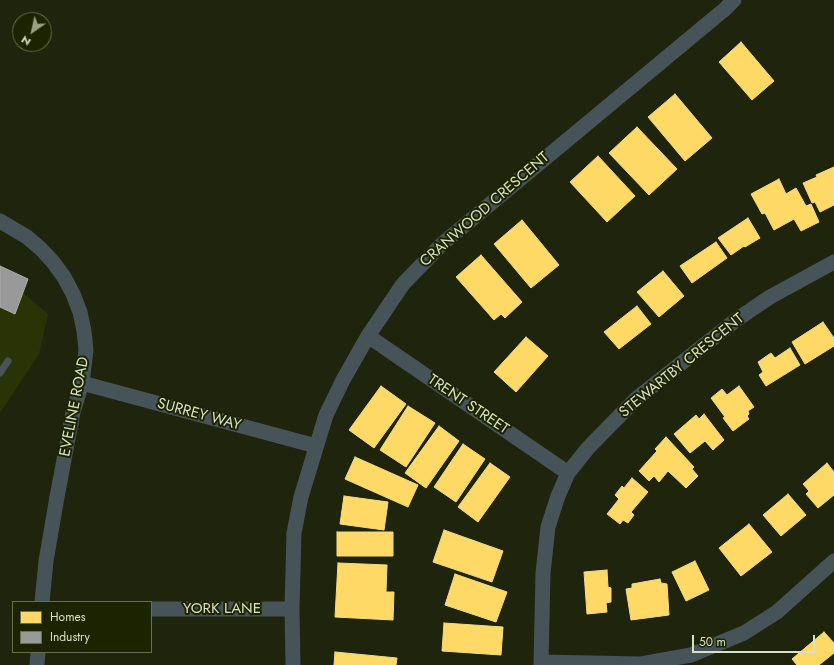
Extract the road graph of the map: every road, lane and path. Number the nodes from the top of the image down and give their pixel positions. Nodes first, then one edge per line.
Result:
1 (734, 0) edge
2 (0, 221) edge
3 (834, 262) edge
4 (368, 336) junction
5 (8, 361) dead end
6 (0, 373) edge
7 (82, 383) junction
8 (316, 446) junction
9 (568, 473) junction
10 (834, 561) edge
11 (42, 601) edge
12 (152, 609) edge
13 (292, 609) junction
14 (38, 653) edge
15 (541, 664) edge
16 (37, 665) edge
17 (293, 665) edge

1 - 4 street, CRANWOOD CRESCENT
2 - 7 street, EVELINE ROAD
3 - 9 street, STEWARTBY CRESCENT
4 - 8 street, CRANWOOD CRESCENT
4 - 9 street, TRENT STREET
5 - 6 lane
7 - 8 street, SURREY WAY
7 - 11 street, EVELINE ROAD
8 - 13 street, CRANWOOD CRESCENT
9 - 15 street, STEWARTBY CRESCENT
10 - 15 street
12 - 13 street, YORK LANE
13 - 17 street, CRANWOOD CRESCENT
14 - 16 street

